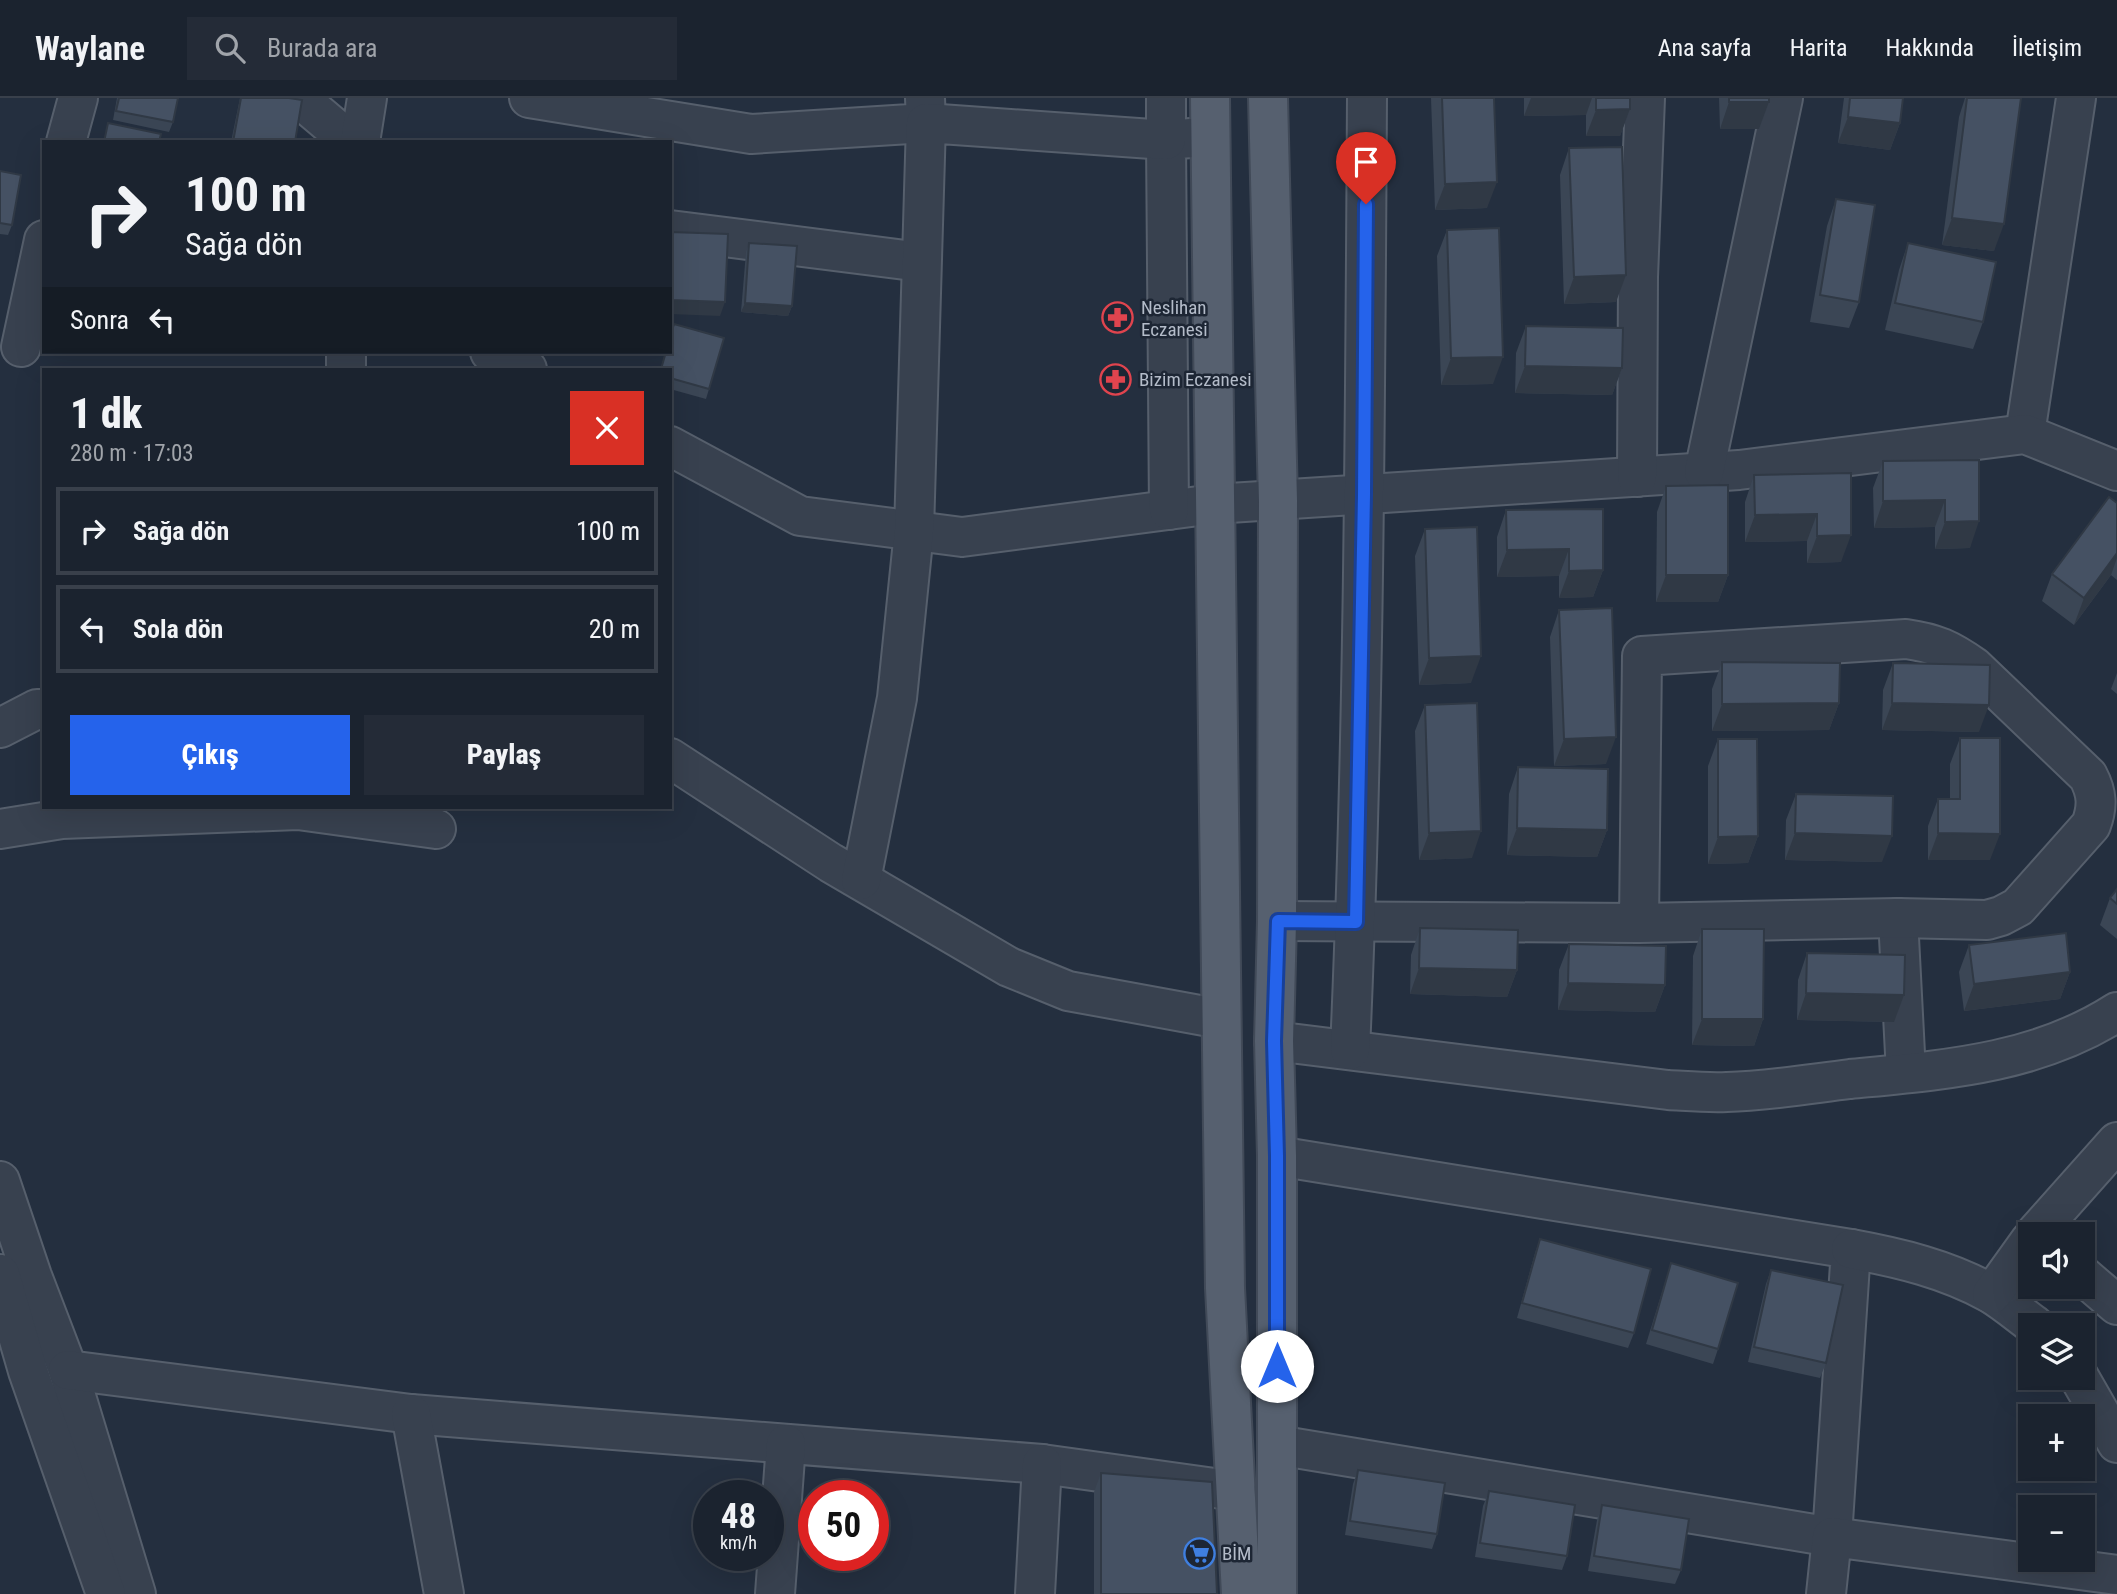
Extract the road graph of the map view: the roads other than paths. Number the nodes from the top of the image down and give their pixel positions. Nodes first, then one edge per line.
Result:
1 (78, 98) edge
2 (299, 98) edge
3 (367, 98) edge
4 (529, 98) edge
5 (1166, 98) edge
6 (1210, 98) edge
7 (1268, 98) edge
8 (1367, 98) edge
9 (1646, 98) edge
10 (1783, 98) edge
11 (2076, 98) edge
12 (925, 111) edge
13 (1210, 136) junction
14 (67, 140) edge
15 (349, 140) edge
16 (360, 140) edge
17 (1166, 140) junction
18 (672, 230) edge
19 (42, 250) edge
20 (921, 262) junction
21 (22, 347) edge
22 (494, 354) edge
23 (525, 368) edge
24 (2025, 434) junction
25 (672, 447) edge
26 (2117, 471) edge
27 (1704, 472) junction
28 (1637, 477) junction
29 (1364, 495) junction
30 (1278, 501) junction
31 (1214, 505) junction
32 (1169, 510) junction
33 (914, 531) junction
34 (42, 709) edge
35 (0, 727) edge
36 (672, 759) edge
37 (0, 829) edge
38 (436, 829) dead end
39 (861, 880) junction
40 (1898, 918) junction
41 (1278, 921) junction
42 (1356, 922) junction
43 (1639, 923) junction
44 (2117, 1012) edge
45 (1221, 1019) junction
46 (1274, 1041) junction
47 (1350, 1050) junction
48 (1906, 1073) junction
49 (2117, 1142) edge
50 (1277, 1156) junction
51 (0, 1181) edge
52 (2046, 1222) edge
53 (1852, 1249) junction
54 (2018, 1258) edge
55 (0, 1274) edge
56 (2095, 1286) edge
57 (1992, 1294) junction
58 (2117, 1305) edge
59 (2018, 1313) edge
60 (68, 1370) junction
61 (14, 1372) edge
62 (2086, 1390) edge
63 (411, 1414) junction
64 (2117, 1443) edge
65 (786, 1444) junction
66 (1277, 1445) junction
67 (1042, 1464) junction
68 (1236, 1491) junction
69 (1832, 1537) junction
70 (2117, 1575) edge
71 (106, 1594) edge
72 (136, 1594) edge
73 (444, 1594) edge
74 (775, 1594) edge
75 (1035, 1594) edge
76 (1241, 1594) edge
77 (1277, 1594) edge
78 (1826, 1594) edge

1 - 14 street
2 - 15 street
3 - 16 street
4 - 12 street
5 - 17 street
6 - 13 main road
7 - 30 main road
8 - 29 street
9 - 28 street
10 - 27 street
11 - 24 street
12 - 17 street
12 - 20 street
13 - 17 street
13 - 31 main road
17 - 32 street
18 - 20 street
19 - 21 street
20 - 33 street
22 - 23 street
24 - 26 street
24 - 27 street
25 - 33 street
27 - 28 street
28 - 29 street
29 - 30 street
29 - 42 street
30 - 31 street
30 - 41 main road
31 - 32 street
31 - 45 main road
32 - 33 street
33 - 39 street
34 - 35 street
36 - 39 street
37 - 38 street
39 - 45 street
40 - 43 street
40 - 43 street
40 - 48 street
41 - 42 street
41 - 46 main road
42 - 43 street
42 - 47 street
44 - 48 street
45 - 68 main road
46 - 47 street
46 - 50 main road
47 - 48 street
49 - 52 street
50 - 53 street
50 - 66 main road
51 - 60 street
53 - 57 street
53 - 69 street
54 - 57 street
55 - 61 street
56 - 58 street
57 - 59 street
60 - 63 street
60 - 72 street
61 - 71 street
62 - 64 street
63 - 65 street
63 - 73 street
65 - 67 street
65 - 74 street
66 - 69 street
66 - 77 main road
67 - 68 street
67 - 75 street
68 - 76 main road
69 - 70 street
69 - 78 street

